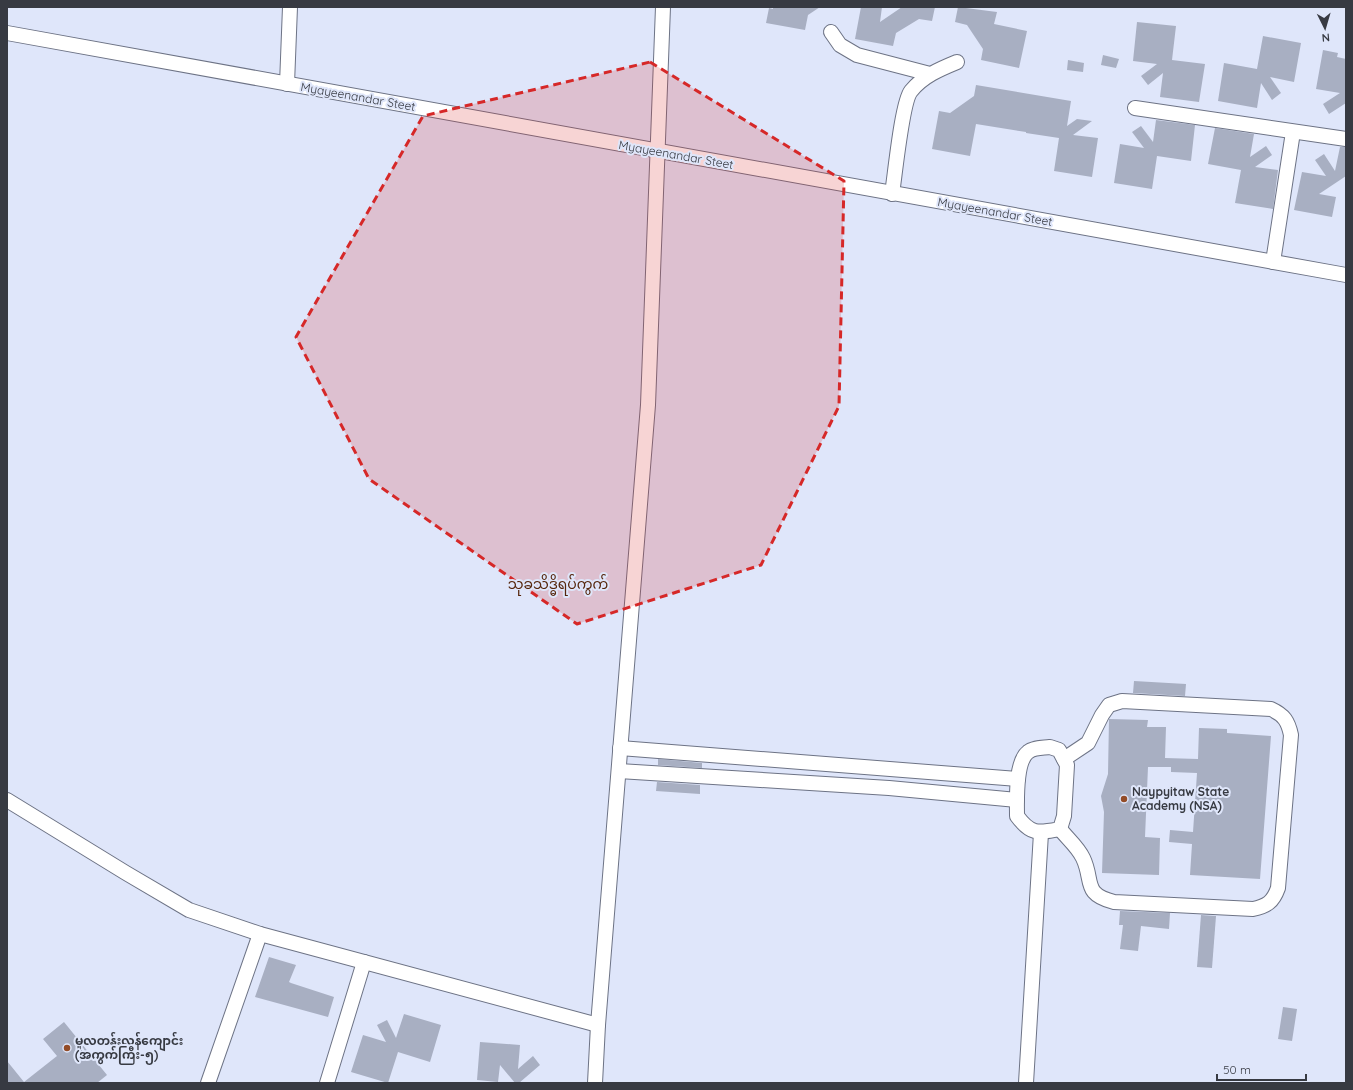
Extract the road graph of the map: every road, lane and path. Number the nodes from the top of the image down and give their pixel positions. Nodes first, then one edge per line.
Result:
1 (290, 7) edge
2 (663, 7) edge
3 (831, 32) dead end
4 (7, 33) edge
5 (957, 62) dead end
6 (930, 74) junction
7 (287, 84) junction
8 (1134, 108) dead end
9 (1293, 132) junction
10 (1346, 139) edge
11 (658, 152) junction
12 (892, 194) junction
13 (1274, 262) junction
14 (1346, 275) edge
15 (620, 748) junction
16 (1064, 759) junction
17 (618, 771) junction
18 (1018, 779) junction
19 (7, 800) edge
20 (1017, 800) junction
21 (1060, 829) junction
22 (1041, 833) junction
23 (260, 934) junction
24 (364, 962) junction
25 (598, 1025) junction
26 (208, 1083) edge
27 (327, 1083) edge
28 (595, 1083) edge
29 (1026, 1083) edge

1 - 7 street
2 - 11 street
3 - 6 street
4 - 7 street, Myayeenandar Steet
5 - 6 street
6 - 12 street
7 - 11 street, Myayeenandar Steet
8 - 9 street
9 - 10 street
9 - 13 street
11 - 12 street, Myayeenandar Steet
11 - 15 street
12 - 13 street, Myayeenandar Steet
13 - 14 street, Myayeenandar Steet
15 - 17 street
15 - 18 street
16 - 18 street
16 - 21 street
16 - 21 street
17 - 20 street
17 - 25 street
18 - 20 street
19 - 23 street
20 - 22 street
21 - 22 street
22 - 29 street
23 - 24 street
23 - 26 street
24 - 25 street
24 - 27 street
25 - 28 street

